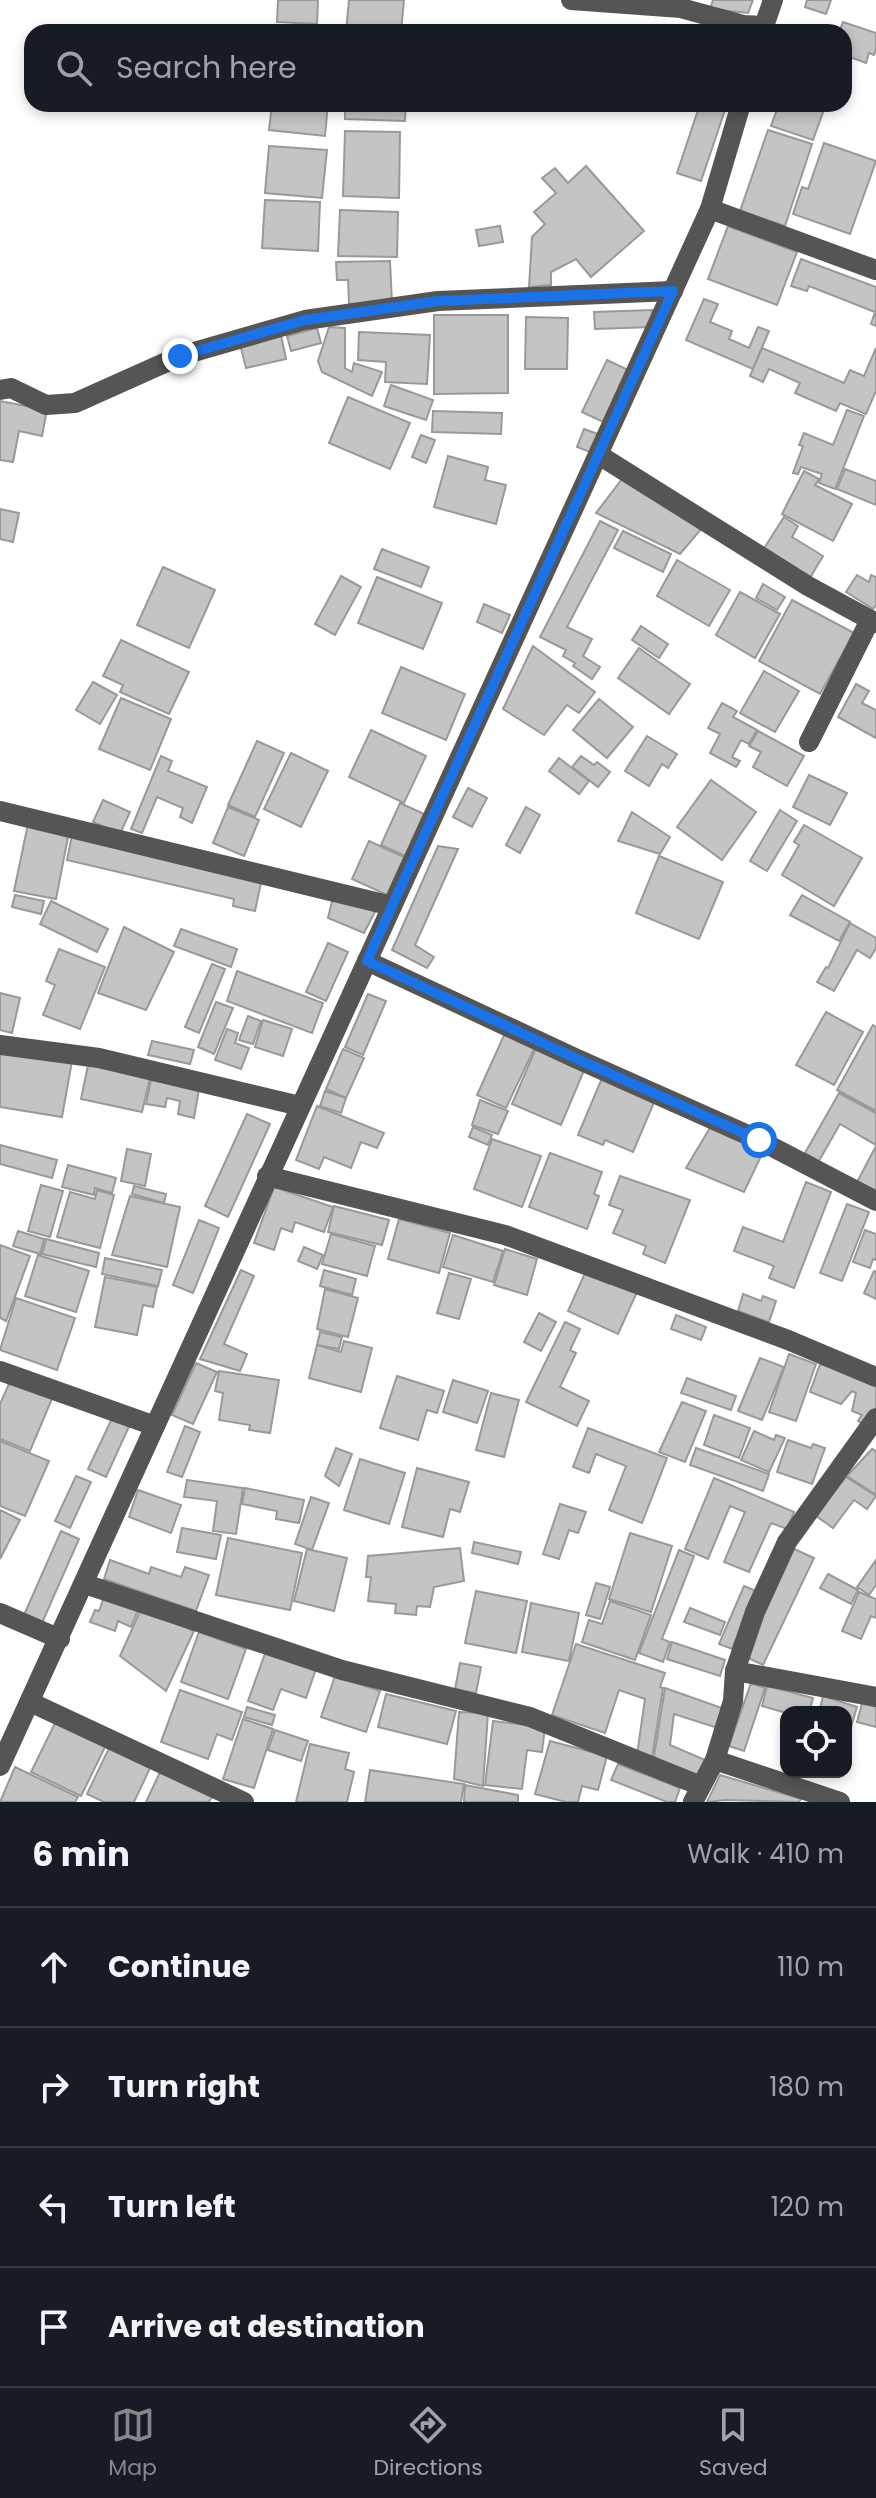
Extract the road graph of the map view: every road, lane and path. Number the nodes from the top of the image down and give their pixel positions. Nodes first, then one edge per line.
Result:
1 (571, 0) edge
2 (773, 0) edge
3 (739, 24) edge
4 (765, 24) edge
5 (739, 112) edge
6 (710, 209) junction
7 (876, 270) edge
8 (673, 291) junction
9 (0, 390) edge
10 (599, 455) junction
11 (873, 621) edge
12 (809, 742) dead end
13 (0, 811) edge
14 (392, 906) junction
15 (367, 961) junction
16 (0, 1045) edge
17 (300, 1106) junction
18 (267, 1176) junction
19 (876, 1201) edge
20 (0, 1371) edge
21 (876, 1377) edge
22 (876, 1418) edge
23 (155, 1426) junction
24 (85, 1584) junction
25 (0, 1613) edge
26 (60, 1639) junction
27 (735, 1671) junction
28 (876, 1697) edge
29 (30, 1702) junction
30 (715, 1760) junction
31 (0, 1766) edge
32 (697, 1794) edge
33 (244, 1802) edge
34 (840, 1802) edge

1 - 3 street
2 - 4 street
5 - 6 street
6 - 7 street
6 - 8 street
8 - 9 street
8 - 10 street
10 - 11 street
10 - 14 street
11 - 12 street
13 - 14 street
14 - 15 street
15 - 17 street
15 - 19 street
16 - 17 street
17 - 18 street
18 - 21 street
18 - 23 street
20 - 23 street
22 - 27 street
23 - 24 street
24 - 26 street
24 - 32 street
25 - 26 street
26 - 29 street
27 - 28 street
27 - 30 street
29 - 31 street
29 - 33 street
30 - 32 street
30 - 34 street

